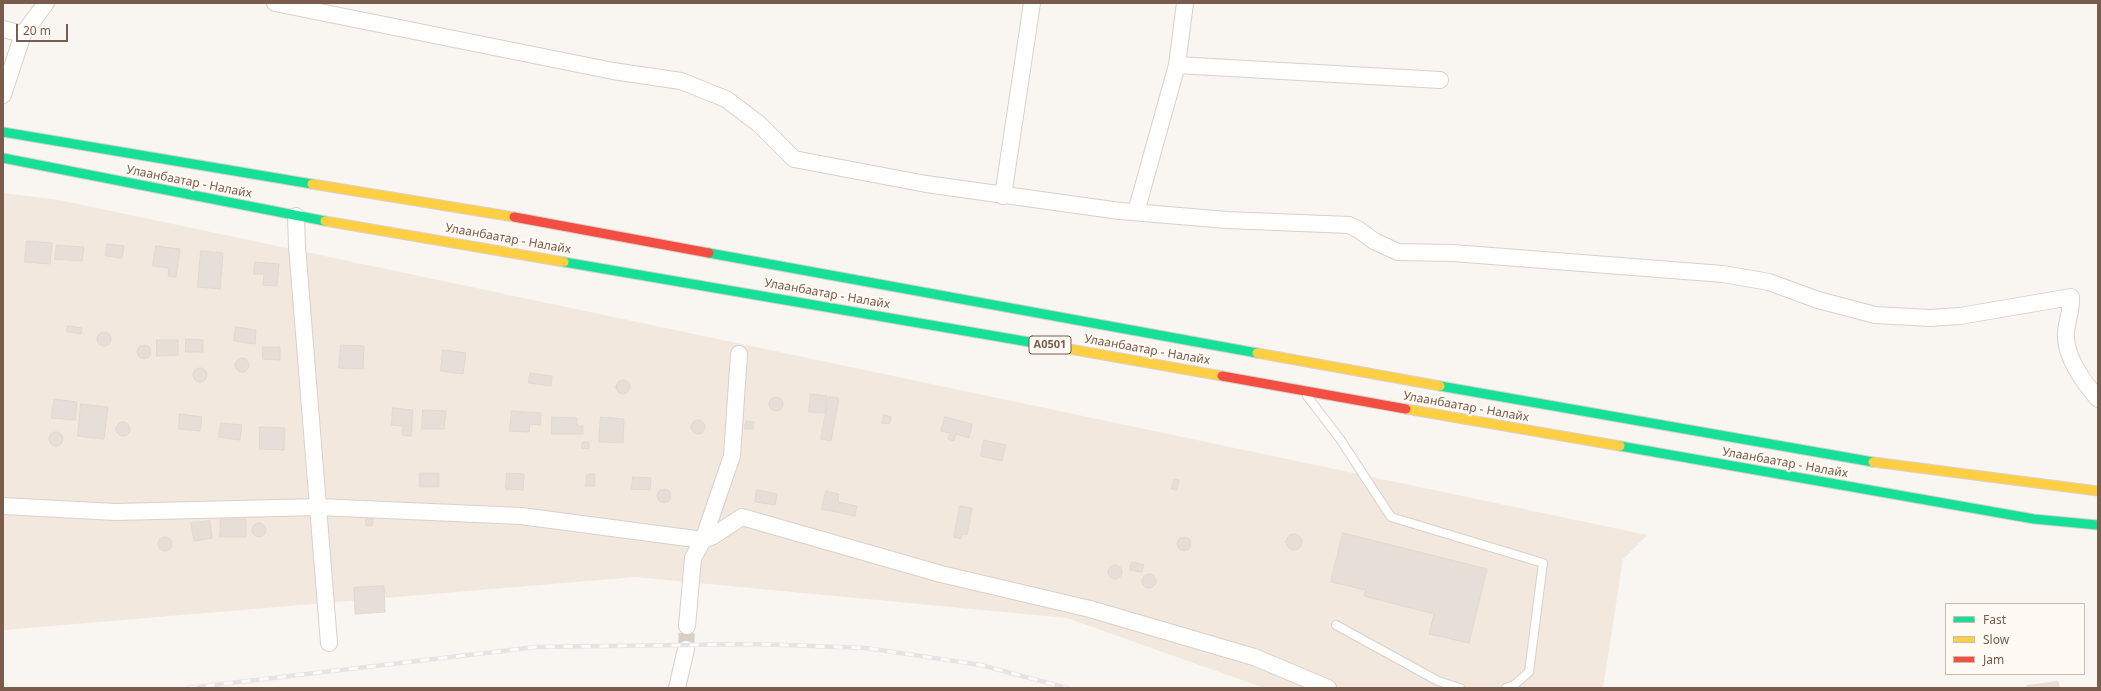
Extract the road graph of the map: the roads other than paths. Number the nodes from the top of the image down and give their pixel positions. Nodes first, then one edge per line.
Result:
1 (46, 3) edge
2 (275, 3) edge
3 (1032, 3) edge
4 (1185, 3) edge
5 (3, 28) edge
6 (23, 34) junction
7 (1177, 65) junction
8 (1440, 80) dead end
9 (3, 95) edge
10 (3, 132) edge
11 (3, 158) edge
12 (1003, 196) junction
13 (1136, 212) junction
14 (296, 216) junction
15 (739, 354) dead end
16 (1303, 390) junction
17 (2098, 399) edge
18 (2098, 491) edge
19 (3, 506) edge
20 (318, 507) junction
21 (2098, 525) edge
22 (703, 540) junction
23 (1336, 625) dead end
24 (688, 626) tunnel mouth
25 (329, 644) dead end
26 (686, 649) tunnel mouth
27 (677, 688) edge
28 (1328, 688) edge
29 (1460, 688) edge
30 (1506, 688) edge

1 - 6 street
2 - 12 street
3 - 12 street
4 - 7 street
5 - 6 street
6 - 9 street
7 - 8 street
7 - 13 street
10 - 18 highway, Улаанбаатар - Налайх / A0501
11 - 14 highway, Улаанбаатар - Налайх / A0501
12 - 13 street
13 - 17 street
14 - 16 highway, Улаанбаатар - Налайх / A0501
14 - 20 street
15 - 22 street
16 - 21 highway, Улаанбаатар - Налайх / A0501
16 - 30 lane
19 - 20 street
20 - 22 street
20 - 25 street
22 - 24 street
22 - 28 street
23 - 29 lane
26 - 27 street

